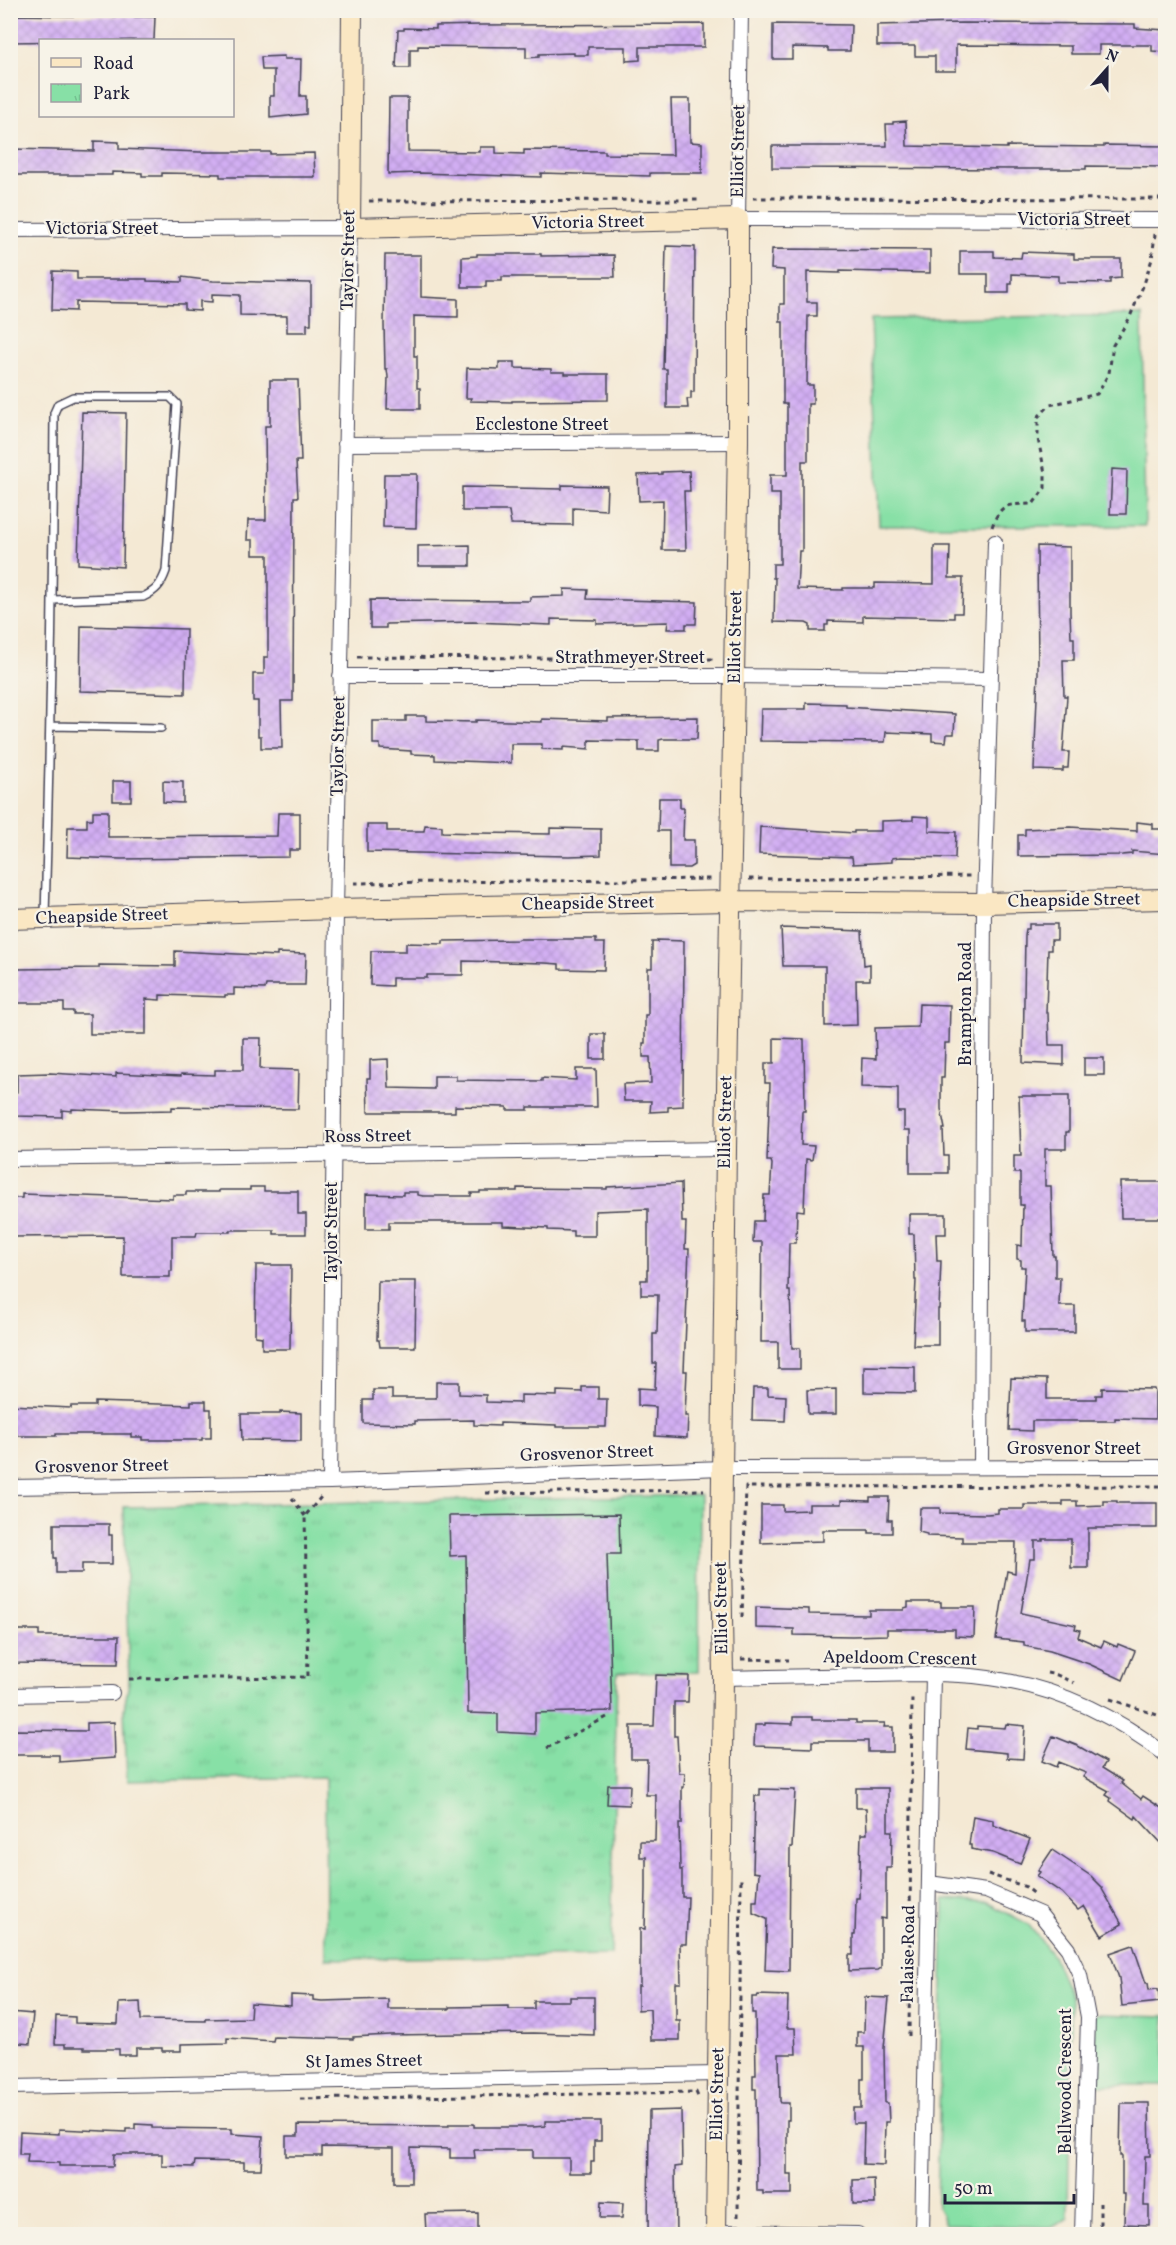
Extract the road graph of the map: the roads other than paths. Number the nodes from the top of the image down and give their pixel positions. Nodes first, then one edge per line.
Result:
1 (352, 10) edge
2 (741, 10) edge
3 (738, 219) junction
4 (1160, 220) edge
5 (350, 228) junction
6 (10, 230) edge
7 (738, 442) junction
8 (345, 444) junction
9 (995, 542) road end
10 (53, 600) junction
11 (340, 676) junction
12 (735, 676) junction
13 (991, 679) junction
14 (50, 726) junction
15 (161, 728) dead end
16 (1166, 900) edge
17 (730, 901) junction
18 (984, 903) junction
19 (336, 909) junction
20 (45, 918) junction
21 (10, 920) edge
22 (726, 1149) junction
23 (332, 1156) junction
24 (10, 1159) edge
25 (981, 1467) junction
26 (1166, 1467) edge
27 (723, 1468) junction
28 (330, 1482) junction
29 (10, 1486) edge
30 (933, 1674) junction
31 (723, 1678) junction
32 (112, 1693) dead end
33 (10, 1695) edge
34 (1166, 1755) edge
35 (929, 1883) junction
36 (718, 2074) junction
37 (10, 2087) edge
38 (716, 2233) edge
39 (858, 2235) edge
40 (922, 2235) edge
41 (1082, 2235) edge

1 - 5 street, Taylor Street
2 - 3 street, Elliot Street
3 - 4 street, Victoria Street
3 - 5 street, Victoria Street
3 - 7 street, Elliot Street
5 - 6 street, Victoria Street
5 - 8 street, Taylor Street
7 - 8 street, Ecclestone Street
7 - 12 street, Elliot Street
8 - 11 street, Taylor Street
9 - 13 street, Brampton Road
10 - 10 lane
10 - 14 lane
11 - 12 street, Strathmeyer Street
11 - 19 street, Taylor Street
12 - 13 street, Strathmeyer Street
12 - 17 street, Elliot Street
13 - 18 street, Brampton Road
14 - 15 lane
14 - 20 lane
16 - 18 street, Cheapside Street
17 - 18 street, Cheapside Street
17 - 19 street, Cheapside Street
17 - 22 street, Elliot Street
18 - 25 street, Brampton Road
19 - 20 street, Cheapside Street
19 - 23 street, Taylor Street
20 - 21 street, Cheapside Street
22 - 23 street, Ross Street
22 - 27 street, Elliot Street
23 - 24 street, Ross Street
23 - 28 street, Taylor Street
25 - 26 street, Grosvenor Street
25 - 27 street, Grosvenor Street
27 - 28 street, Grosvenor Street
27 - 31 street, Elliot Street
28 - 29 street, Grosvenor Street
30 - 31 street, Apeldoom Crescent
30 - 34 street, Apeldoom Crescent
30 - 35 street, Falaise Road
31 - 36 street, Elliot Street
32 - 33 street
35 - 40 street, Falaise Road
35 - 41 street, Bellwood Crescent
36 - 37 street, St James Street
36 - 38 street, Elliot Street
38 - 39 street

